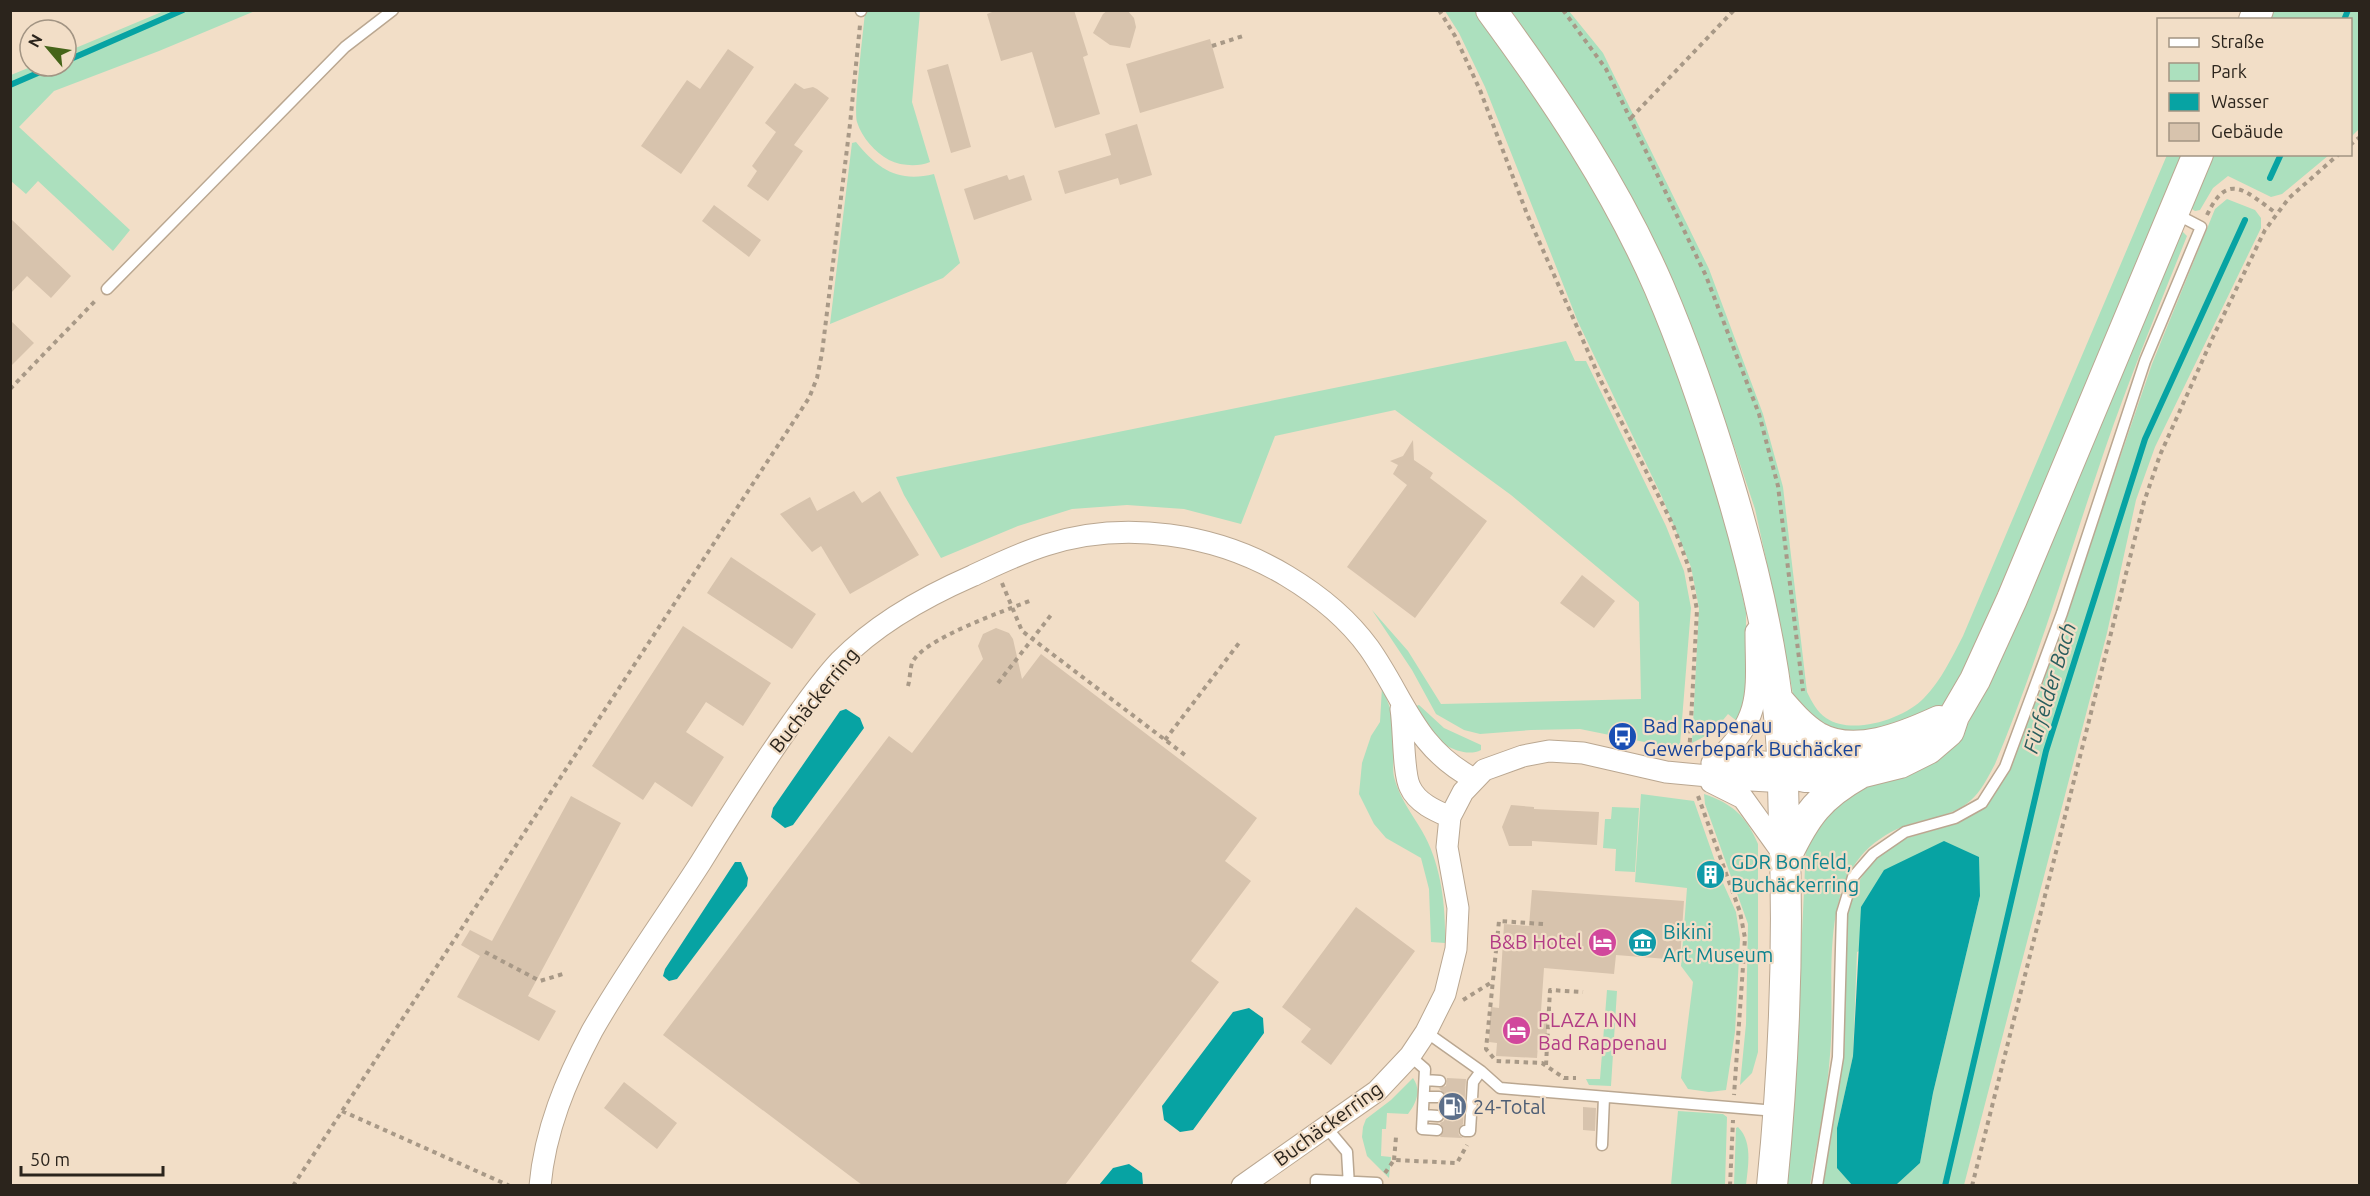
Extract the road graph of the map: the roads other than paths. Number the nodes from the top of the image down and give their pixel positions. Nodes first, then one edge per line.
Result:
1 (393, 10) edge
2 (1491, 10) edge
3 (2197, 156) edge
4 (2174, 213) junction
5 (107, 289) road end
6 (1755, 583) junction
7 (1777, 699) junction
8 (1401, 702) junction
9 (1946, 718) junction
10 (1718, 759) junction
11 (1783, 772) junction
12 (1860, 773) junction
13 (1691, 774) junction
14 (1474, 779) junction
15 (1450, 817) junction
16 (1786, 858) junction
17 (1426, 1032) junction
18 (1410, 1056) junction
19 (1481, 1071) junction
20 (1425, 1080) junction
21 (1440, 1081) dead end
22 (1424, 1097) junction
23 (1439, 1097) dead end
24 (1604, 1097) junction
25 (1779, 1112) junction
26 (1423, 1115) junction
27 (1438, 1116) dead end
28 (1326, 1127) junction
29 (1437, 1130) dead end
30 (1467, 1135) road end
31 (1602, 1145) dead end
32 (1333, 1183) edge
33 (1350, 1184) edge
34 (1362, 1184) edge
35 (1377, 1184) edge
36 (540, 1185) edge
37 (1242, 1185) edge
38 (1316, 1185) edge
39 (1772, 1185) edge
40 (1817, 1185) edge

1 - 5 lane
2 - 6 main road
3 - 4 main road
4 - 9 main road
4 - 40 lane
6 - 7 main road
6 - 10 street
7 - 9 main road
7 - 11 main road
8 - 14 street, Buchäckerring
8 - 15 street, Buchäckerring
8 - 36 street, Buchäckerring
9 - 11 main road
9 - 12 main road
10 - 11 street
10 - 13 street
11 - 12 main road
11 - 13 street, Buchäckerring
11 - 16 main road
12 - 16 main road
13 - 14 street, Buchäckerring
13 - 16 street, Buchäckerring
14 - 15 street, Buchäckerring
15 - 17 street, Buchäckerring
16 - 25 main road
17 - 18 street, Buchäckerring
17 - 19 lane
18 - 20 lane
18 - 28 street, Buchäckerring
19 - 24 lane
19 - 30 lane
20 - 21 lane
20 - 22 lane
22 - 23 lane
22 - 26 lane
24 - 25 lane
24 - 31 lane
25 - 39 main road
26 - 27 lane
26 - 29 lane
28 - 33 lane
28 - 37 street, Buchäckerring
32 - 33 lane
32 - 38 lane
33 - 34 lane
34 - 35 lane

